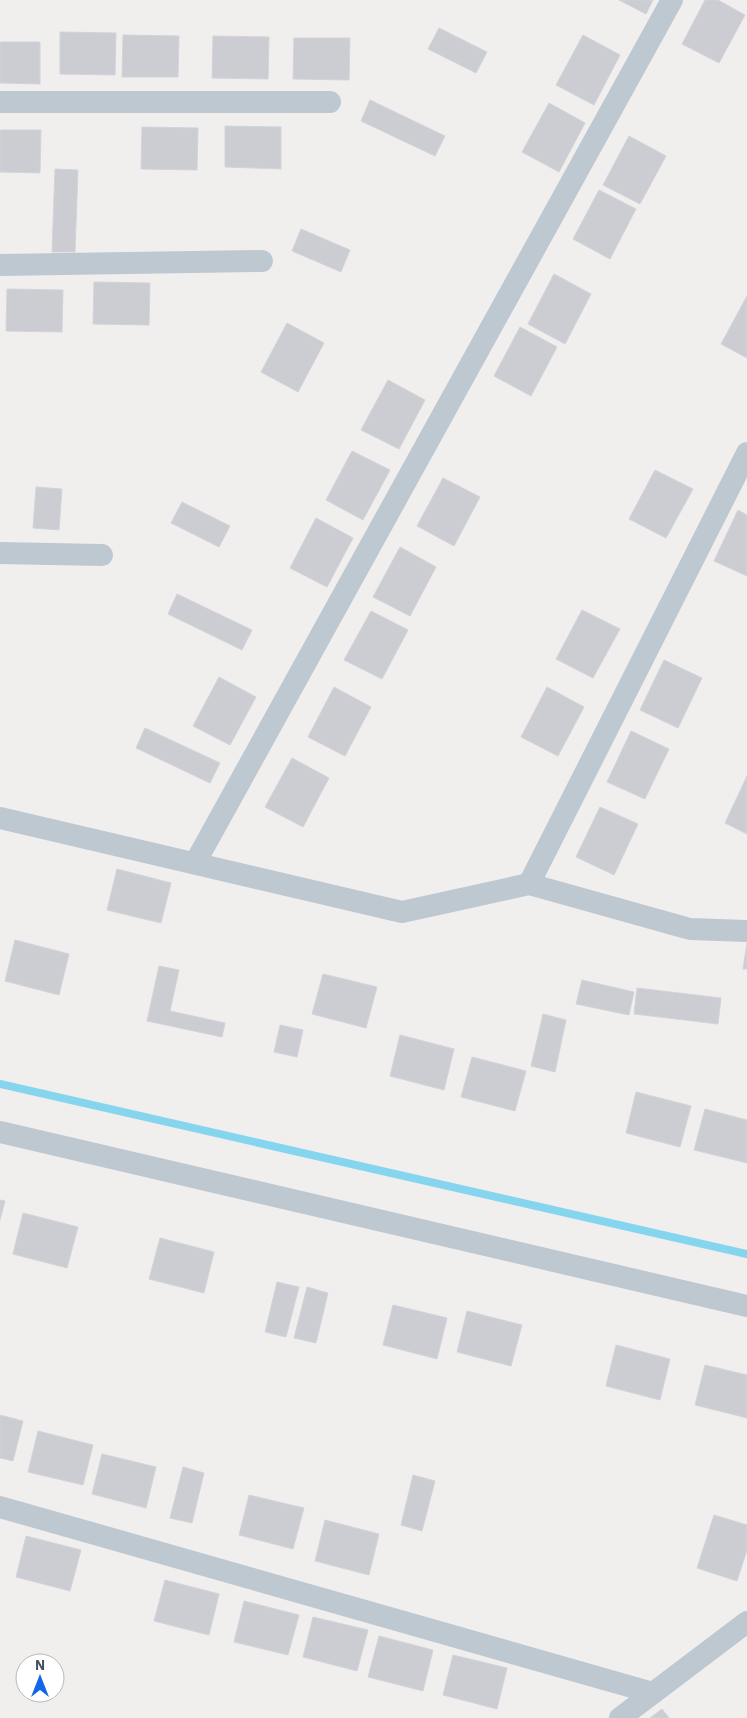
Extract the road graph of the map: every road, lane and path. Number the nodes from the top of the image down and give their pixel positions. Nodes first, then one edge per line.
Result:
1 (672, 0) edge
2 (0, 102) edge
3 (330, 102) dead end
4 (262, 261) dead end
5 (0, 264) edge
6 (747, 452) edge
7 (0, 554) edge
8 (102, 555) dead end
9 (0, 818) edge
10 (195, 863) junction
11 (529, 884) junction
12 (747, 931) edge
13 (0, 1132) edge
14 (747, 1306) edge
15 (0, 1507) edge
16 (747, 1622) edge
17 (653, 1693) junction
18 (620, 1718) edge

1 - 10 street
2 - 3 street
4 - 5 street
6 - 11 street
7 - 8 street
9 - 10 street
10 - 11 street
11 - 12 street
13 - 14 street
15 - 17 street
16 - 17 street
17 - 18 street

